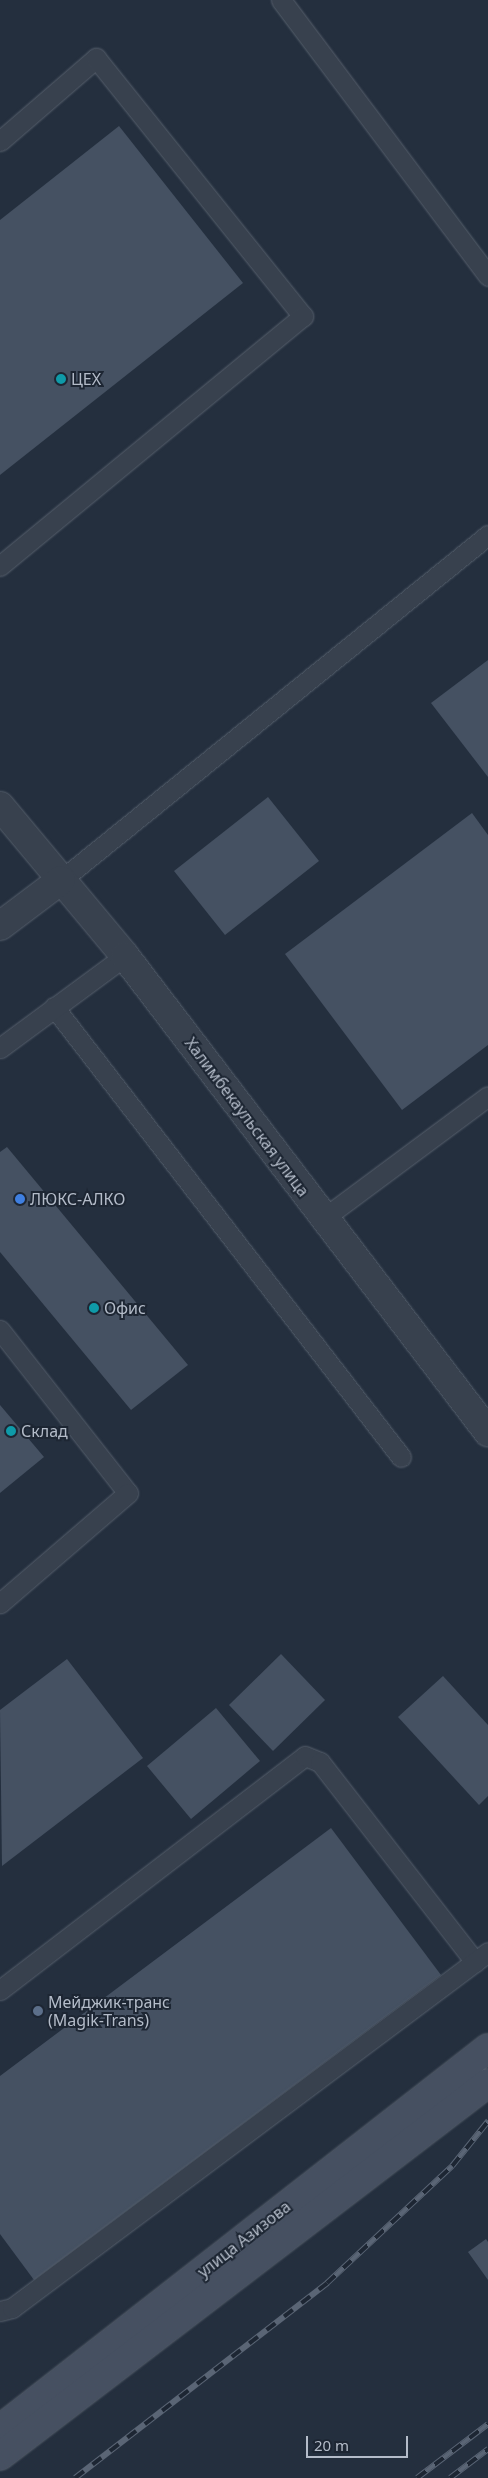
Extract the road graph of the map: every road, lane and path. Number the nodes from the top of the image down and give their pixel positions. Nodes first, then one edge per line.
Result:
1 (281, 0) edge
2 (0, 141) edge
3 (488, 276) edge
4 (488, 535) edge
5 (0, 566) edge
6 (0, 806) edge
7 (61, 880) junction
8 (0, 926) edge
9 (125, 956) junction
10 (54, 1007) junction
11 (0, 1048) edge
12 (488, 1096) edge
13 (324, 1218) junction
14 (0, 1330) edge
15 (488, 1432) edge
16 (401, 1457) dead end
17 (0, 1603) edge
18 (481, 1957) edge
19 (0, 1990) edge
20 (488, 2048) edge
21 (488, 2082) edge
22 (0, 2310) edge
23 (0, 2429) edge
24 (0, 2456) edge

1 - 3 lane
2 - 5 lane
4 - 7 lane
6 - 7 street, Халимбекаульская улица
7 - 8 street
7 - 9 street, Халимбекаульская улица
9 - 10 lane
9 - 13 street, Халимбекаульская улица
10 - 11 lane
10 - 16 lane
12 - 13 lane
13 - 15 street, Халимбекаульская улица
14 - 17 lane
18 - 19 lane
18 - 22 lane
20 - 23 main road, улица Азизова
21 - 24 main road, улица Азизова

